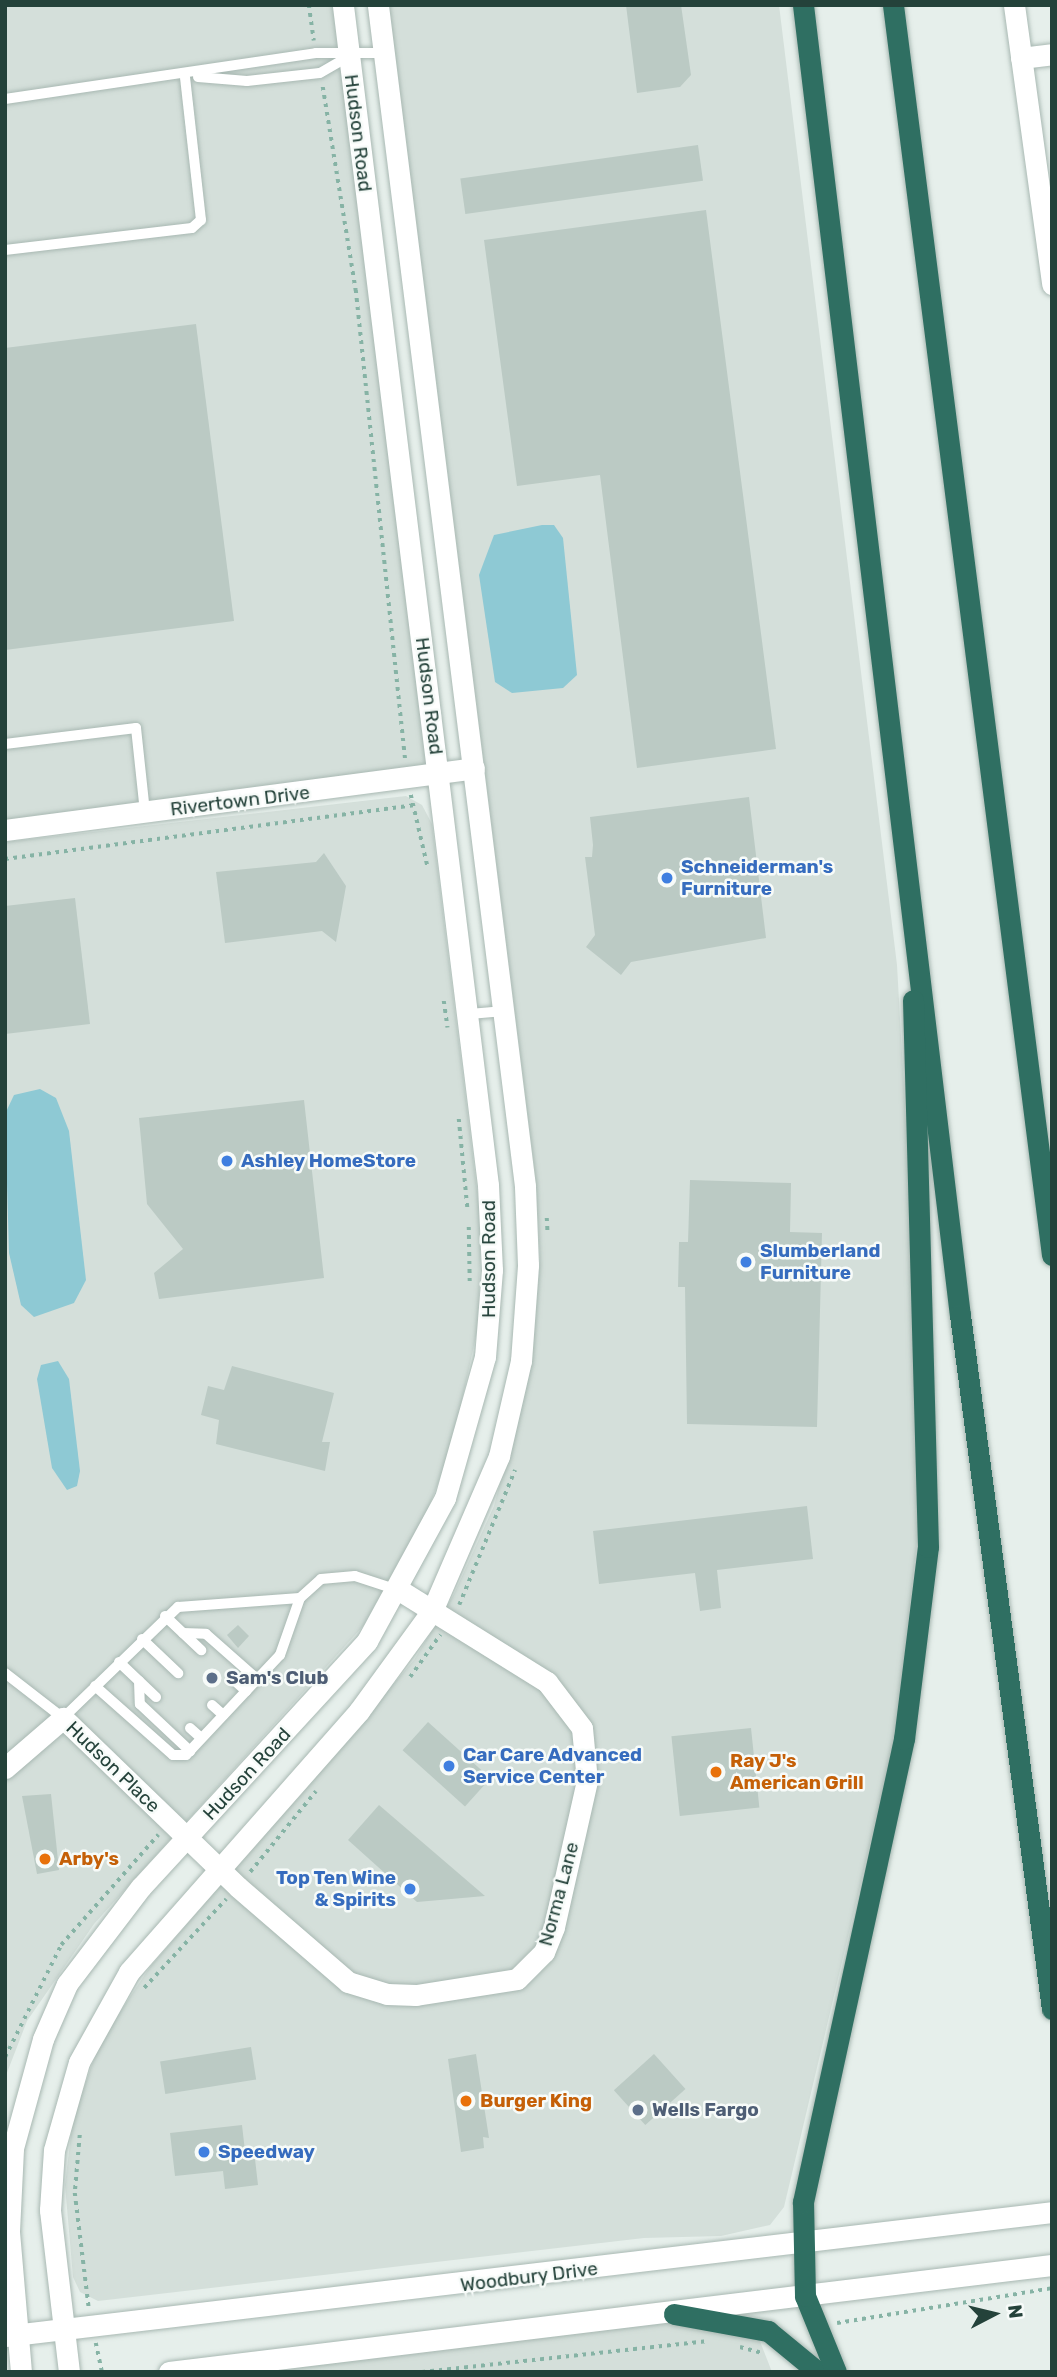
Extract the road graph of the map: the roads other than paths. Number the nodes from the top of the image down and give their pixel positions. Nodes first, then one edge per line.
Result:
1 (342, 5) edge
2 (378, 5) edge
3 (803, 5) edge
4 (893, 5) edge
5 (1014, 5) edge
6 (383, 53) junction
7 (1052, 54) edge
8 (348, 57) junction
9 (1021, 58) junction
10 (185, 76) junction
11 (5, 99) edge
12 (5, 250) edge
13 (1052, 284) edge
14 (5, 744) edge
15 (474, 768) junction
16 (439, 775) junction
17 (145, 812) junction
18 (5, 830) edge
19 (915, 914) junction
20 (1021, 1002) junction
21 (505, 1011) junction
22 (469, 1014) junction
23 (1052, 1129) edge
24 (1052, 1255) edge
25 (399, 1590) junction
26 (300, 1598) junction
27 (432, 1611) junction
28 (165, 1616) junction
29 (183, 1633) junction
30 (142, 1639) junction
31 (201, 1650) dead end
32 (119, 1662) junction
33 (5, 1673) edge
34 (178, 1673) dead end
35 (257, 1679) junction
36 (139, 1681) junction
37 (235, 1681) dead end
38 (95, 1686) junction
39 (246, 1691) junction
40 (156, 1697) dead end
41 (212, 1705) dead end
42 (223, 1715) junction
43 (63, 1718) junction
44 (190, 1728) dead end
45 (201, 1738) junction
46 (190, 1751) junction
47 (5, 1768) edge
48 (187, 1839) junction
49 (218, 1869) junction
50 (1052, 2009) edge
51 (1052, 2212) edge
52 (803, 2243) junction
53 (1052, 2265) edge
54 (805, 2296) junction
55 (674, 2314) junction
56 (63, 2331) junction
57 (12, 2336) edge
58 (21, 2372) edge
59 (69, 2372) edge
60 (169, 2372) edge
61 (818, 2372) edge
62 (836, 2372) edge

1 - 8 street, Hudson Road
2 - 6 street, Hudson Road
3 - 19 highway
4 - 20 highway
5 - 9 street
6 - 8 lane
6 - 15 street, Hudson Road
7 - 9 street
8 - 10 lane
8 - 10 lane
8 - 16 street, Hudson Road
9 - 13 street
10 - 11 lane
10 - 12 lane
14 - 17 lane
15 - 16 street, Rivertown Drive
15 - 21 street, Hudson Road
16 - 17 street, Rivertown Drive
16 - 22 street, Hudson Road
17 - 18 street, Rivertown Drive
19 - 50 highway
19 - 52 highway
20 - 23 highway
20 - 24 highway
21 - 22 lane
21 - 27 street, Hudson Road
22 - 25 street, Hudson Road
25 - 26 lane
25 - 27 street, Norma Lane
25 - 48 street, Hudson Road
26 - 28 lane
26 - 35 lane
27 - 49 street, Hudson Road
27 - 49 street, Norma Lane
28 - 29 lane
28 - 30 lane
29 - 31 lane
29 - 35 lane
30 - 32 lane
30 - 34 lane
32 - 36 lane
32 - 38 lane
33 - 43 lane
35 - 39 lane
36 - 40 lane
36 - 46 lane
37 - 39 lane
38 - 43 lane
38 - 46 lane
39 - 42 lane
41 - 42 lane
42 - 45 lane
43 - 47 street, Hudson Place
43 - 48 street, Hudson Place
44 - 45 lane
45 - 46 lane
48 - 49 street, Norma Lane
48 - 57 street, Hudson Road
49 - 56 street, Hudson Road
51 - 52 street, Woodbury Drive
52 - 54 highway
52 - 56 street, Woodbury Drive
53 - 54 street
54 - 55 street
54 - 62 highway
55 - 60 street
55 - 61 highway
56 - 57 street, Woodbury Drive
56 - 59 street, Hudson Road
57 - 58 street, Hudson Road

